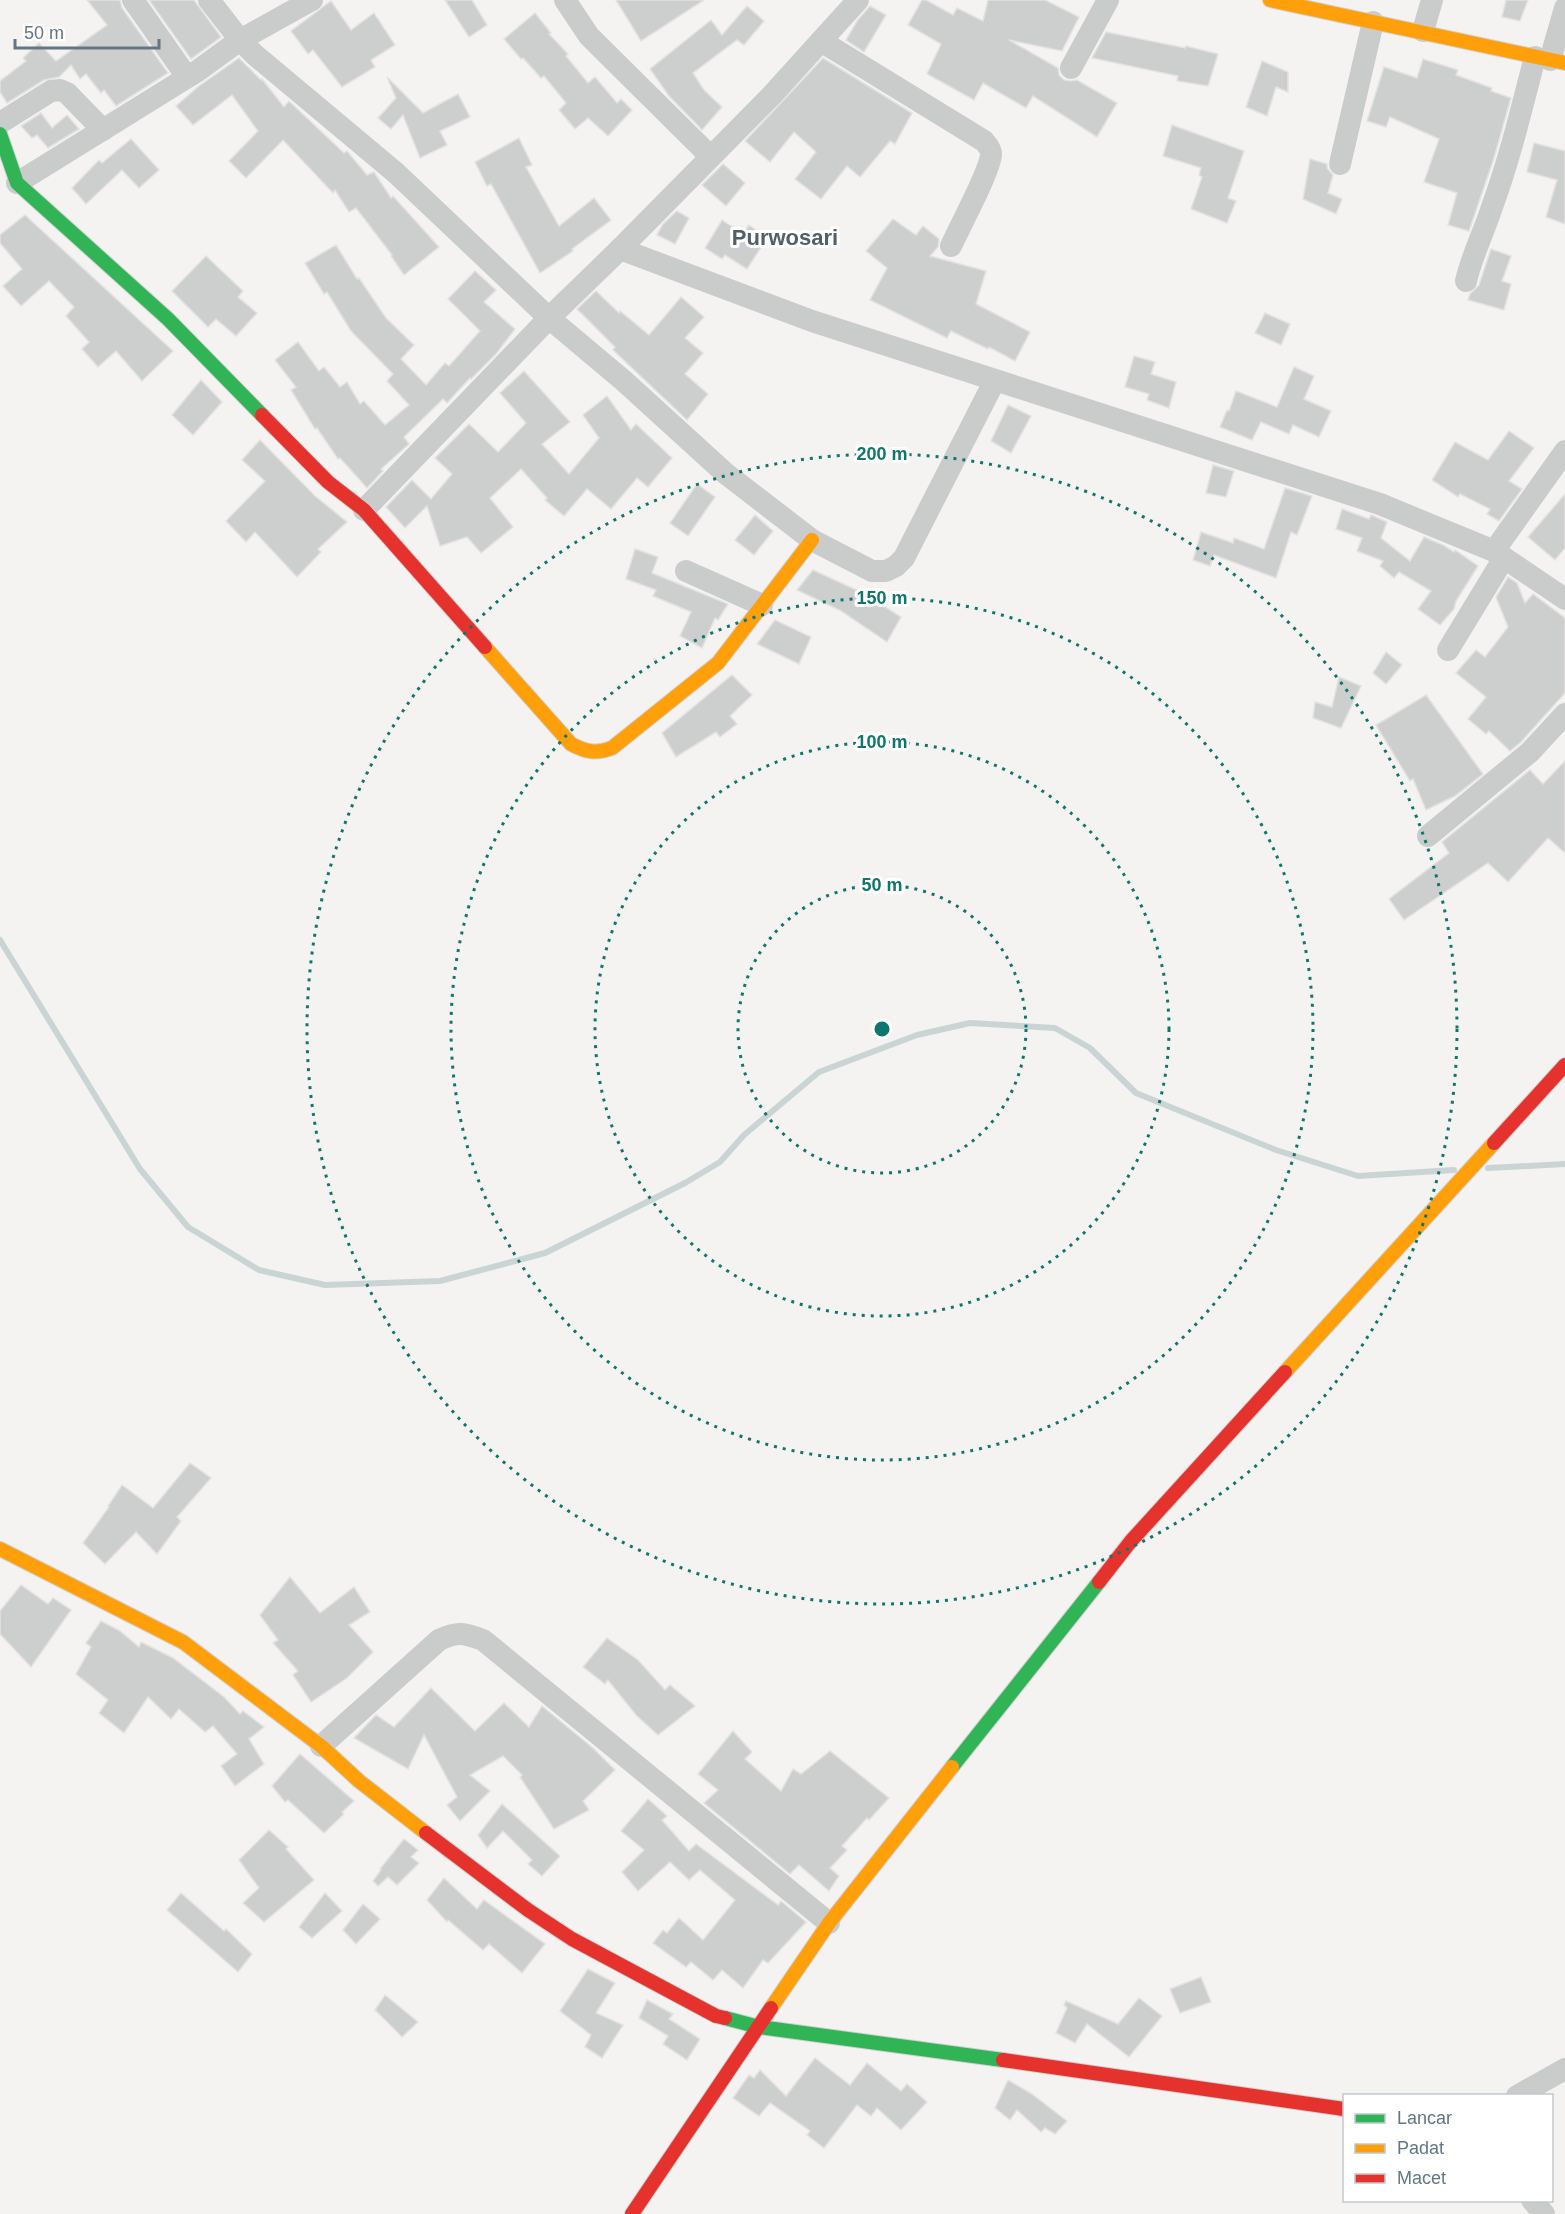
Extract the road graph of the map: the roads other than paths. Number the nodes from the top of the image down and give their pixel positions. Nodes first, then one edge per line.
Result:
1 (133, 0) edge
2 (209, 0) edge
3 (312, 0) edge
4 (565, 0) edge
5 (858, 0) edge
6 (1108, 0) edge
7 (1270, 0) edge
8 (1432, 0) edge
9 (1565, 8) edge
10 (1373, 22) junction
11 (1423, 31) junction
12 (240, 40) junction
13 (821, 41) junction
14 (1550, 60) edge
15 (1071, 68) dead end
16 (187, 77) junction
17 (0, 123) edge
18 (103, 130) junction
19 (0, 134) edge
20 (710, 156) junction
21 (1340, 164) dead end
22 (17, 183) junction
23 (951, 246) dead end
24 (620, 249) junction
25 (1466, 281) dead end
26 (549, 318) junction
27 (995, 380) junction
28 (1565, 451) edge
29 (364, 510) junction
30 (812, 540) junction
31 (1499, 554) junction
32 (686, 571) dead end
33 (1565, 599) edge
34 (762, 605) junction
35 (1448, 650) dead end
36 (1565, 714) edge
37 (1428, 836) dead end
38 (1565, 1065) edge
39 (0, 1549) edge
40 (321, 1746) junction
41 (829, 1923) junction
42 (759, 2027) junction
43 (1565, 2069) edge
44 (1521, 2094) edge
45 (1343, 2109) edge
46 (1534, 2202) edge
47 (632, 2214) edge
48 (1544, 2214) edge

1 - 16 street
2 - 12 street
3 - 12 street
4 - 20 street
5 - 13 street
6 - 15 street
7 - 10 street
8 - 11 street
9 - 14 street
10 - 11 street
10 - 21 street
11 - 14 street
12 - 16 street
12 - 26 street
13 - 20 street
13 - 23 street
14 - 25 street
16 - 18 street
17 - 18 street
18 - 22 street
19 - 22 street
20 - 24 street
22 - 29 street
24 - 26 street
24 - 27 street
26 - 29 street
26 - 30 street
27 - 30 street
27 - 31 street
28 - 31 street
29 - 34 street
30 - 34 street
31 - 33 street
31 - 35 street
32 - 34 street
36 - 37 street
38 - 41 street
39 - 40 street
40 - 41 street
40 - 42 street
41 - 42 street
42 - 45 street
42 - 47 street
43 - 44 street
46 - 48 street

